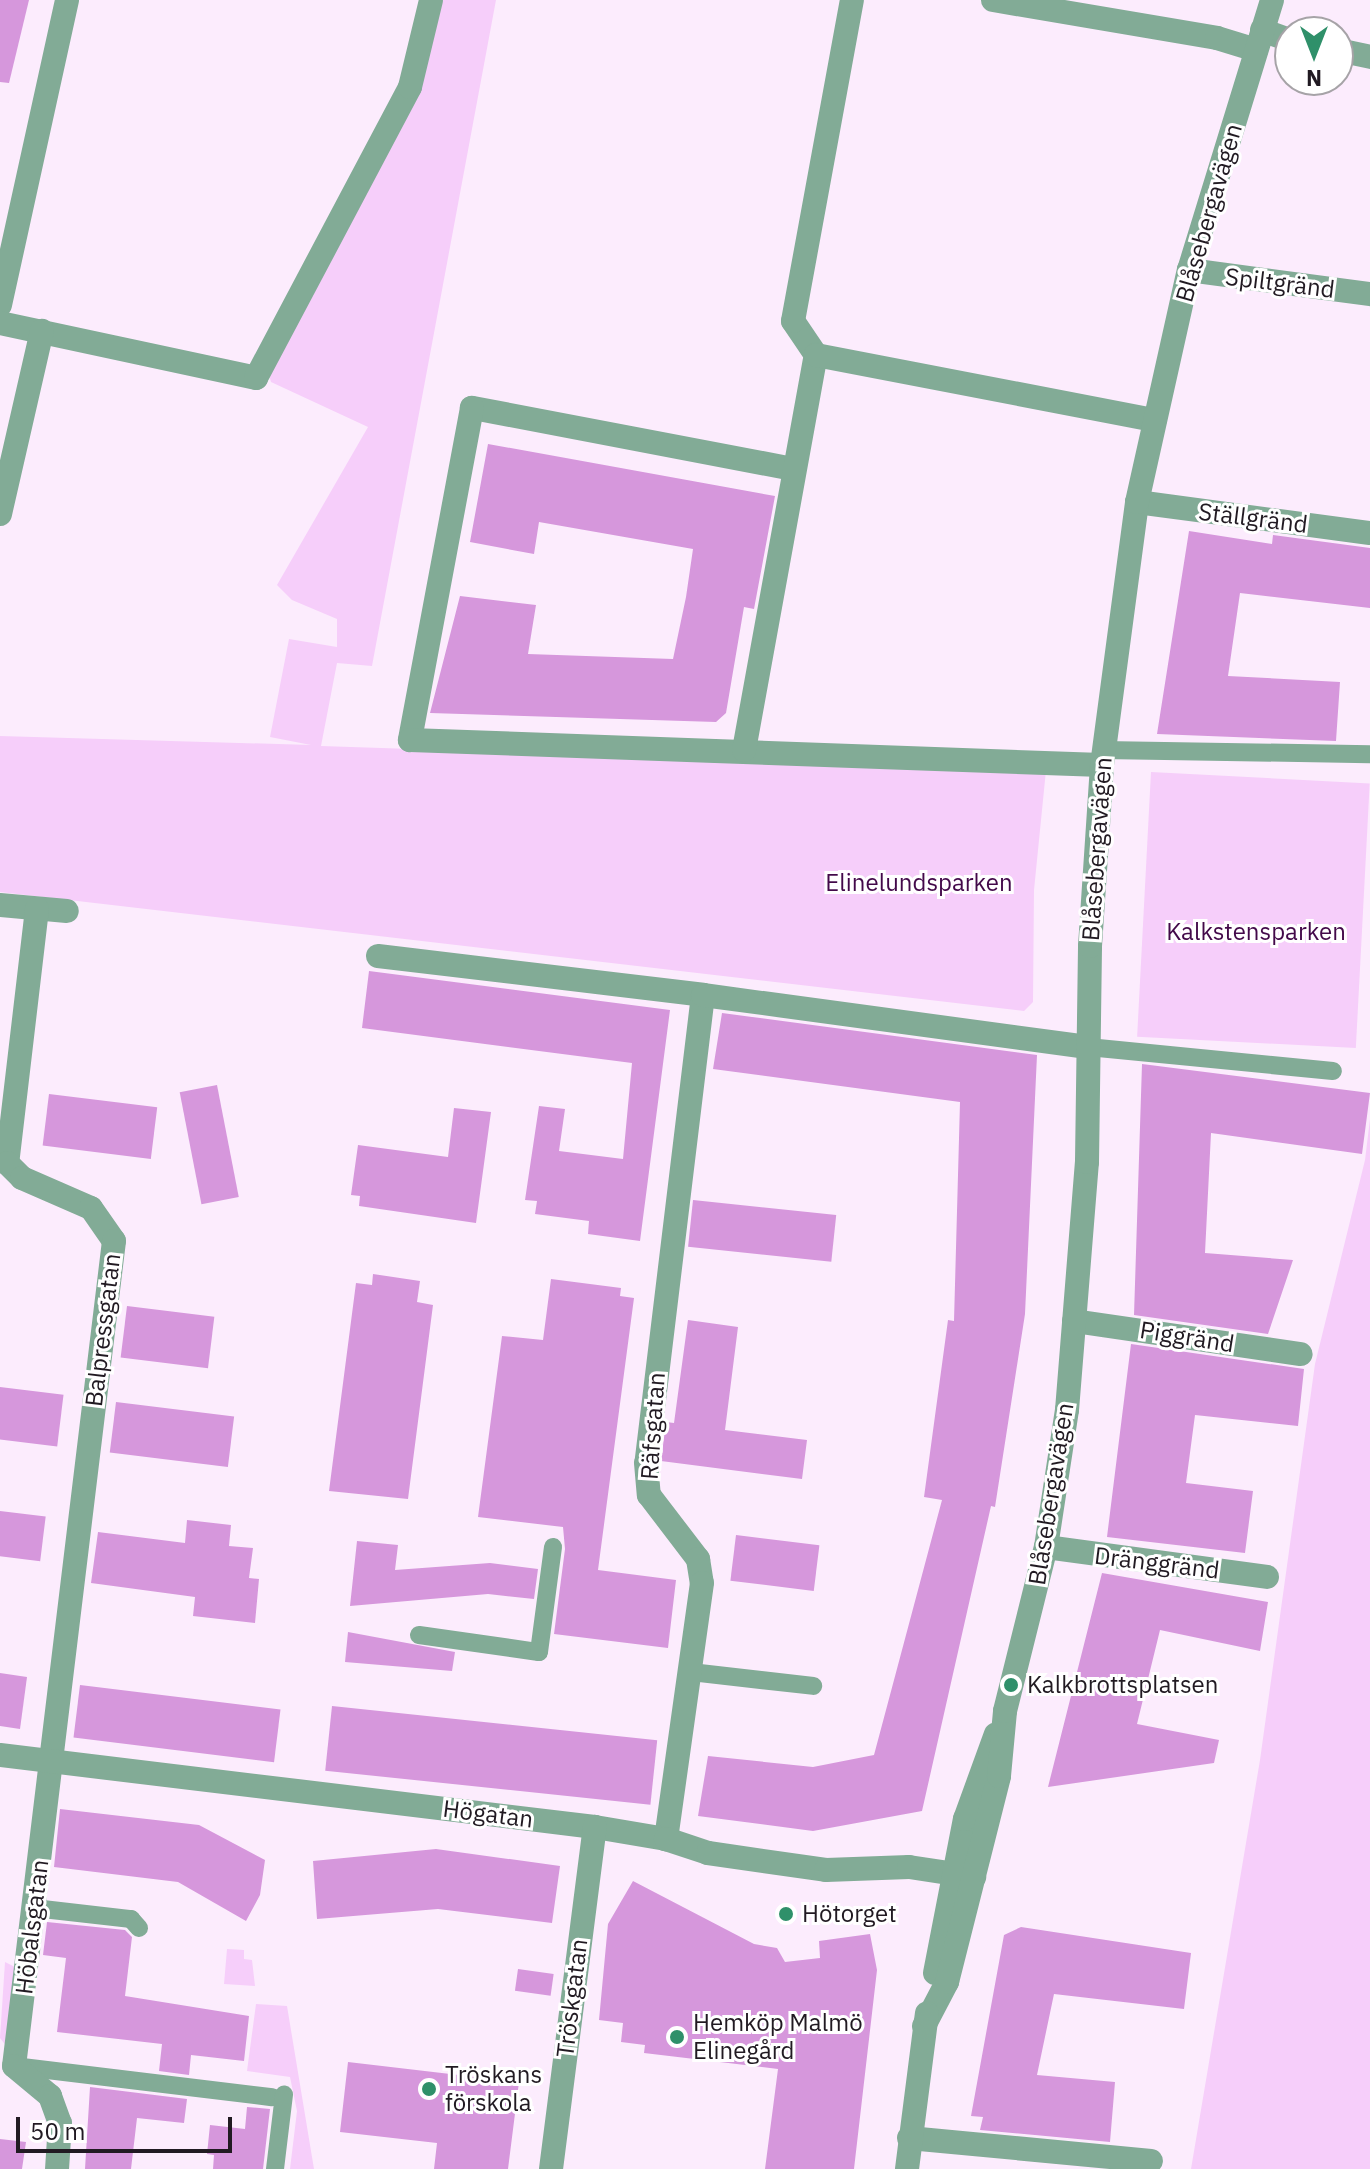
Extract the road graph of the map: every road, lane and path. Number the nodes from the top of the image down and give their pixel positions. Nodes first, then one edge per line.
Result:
1 (67, 0) edge
2 (431, 0) edge
3 (852, 0) edge
4 (993, 0) edge
5 (1272, 0) edge
6 (1259, 40) junction
7 (1274, 40) edge
8 (1189, 270) junction
9 (1370, 294) edge
10 (0, 305) edge
11 (0, 323) edge
12 (42, 331) junction
13 (816, 355) junction
14 (1155, 420) junction
15 (793, 469) junction
16 (1137, 502) junction
17 (0, 514) edge
18 (1370, 533) edge
19 (744, 750) junction
20 (1370, 754) edge
21 (1103, 758) junction
22 (0, 905) edge
23 (37, 909) junction
24 (67, 911) dead end
25 (378, 956) dead end
26 (703, 995) junction
27 (1088, 1047) junction
28 (1333, 1071) dead end
29 (3, 1163) edge
30 (1074, 1321) junction
31 (1301, 1354) dead end
32 (553, 1547) dead end
33 (1046, 1547) junction
34 (1267, 1577) dead end
35 (419, 1635) dead end
36 (691, 1672) junction
37 (813, 1686) dead end
38 (0, 1755) edge
39 (51, 1762) junction
40 (595, 1827) junction
41 (666, 1839) junction
42 (964, 1876) junction
43 (34, 1908) junction
44 (139, 1928) dead end
45 (7, 2076) edge
46 (909, 2138) junction
47 (1151, 2161) dead end
48 (57, 2169) edge
49 (275, 2169) edge
50 (551, 2169) edge
51 (907, 2169) edge

1 - 10 street
2 - 12 street
3 - 13 street
4 - 6 street
5 - 6 street, Blåsebergavägen
6 - 7 street
6 - 8 street, Blåsebergavägen
8 - 9 street, Spiltgränd
8 - 14 street, Blåsebergavägen
11 - 12 street
12 - 17 street
13 - 14 street
13 - 15 street
14 - 16 street, Blåsebergavägen
15 - 19 street
15 - 19 street
16 - 18 street, Ställgränd
16 - 21 street, Blåsebergavägen
19 - 21 street
20 - 21 lane
21 - 27 street, Blåsebergavägen
22 - 23 street
23 - 24 street
23 - 29 street, Balpressgatan
25 - 26 street
26 - 27 street
26 - 36 street, Räfsgatan
27 - 28 lane
27 - 30 street, Blåsebergavägen
29 - 39 street, Balpressgatan
30 - 31 street, Piggränd
30 - 33 street, Blåsebergavägen
32 - 35 lane
33 - 34 street, Dränggränd
33 - 42 street, Blåsebergavägen
36 - 37 lane
36 - 41 street, Räfsgatan
38 - 39 street, Högatan
39 - 40 street, Högatan
39 - 43 street, Höbalsgatan
40 - 41 street, Högatan
40 - 50 street, Tröskgatan
41 - 42 street, Högatan
42 - 46 street, Blåsebergavägen
43 - 44 lane
43 - 45 street, Höbalsgatan
45 - 48 street
45 - 49 lane
46 - 47 street
46 - 51 street, Blåsebergavägen

